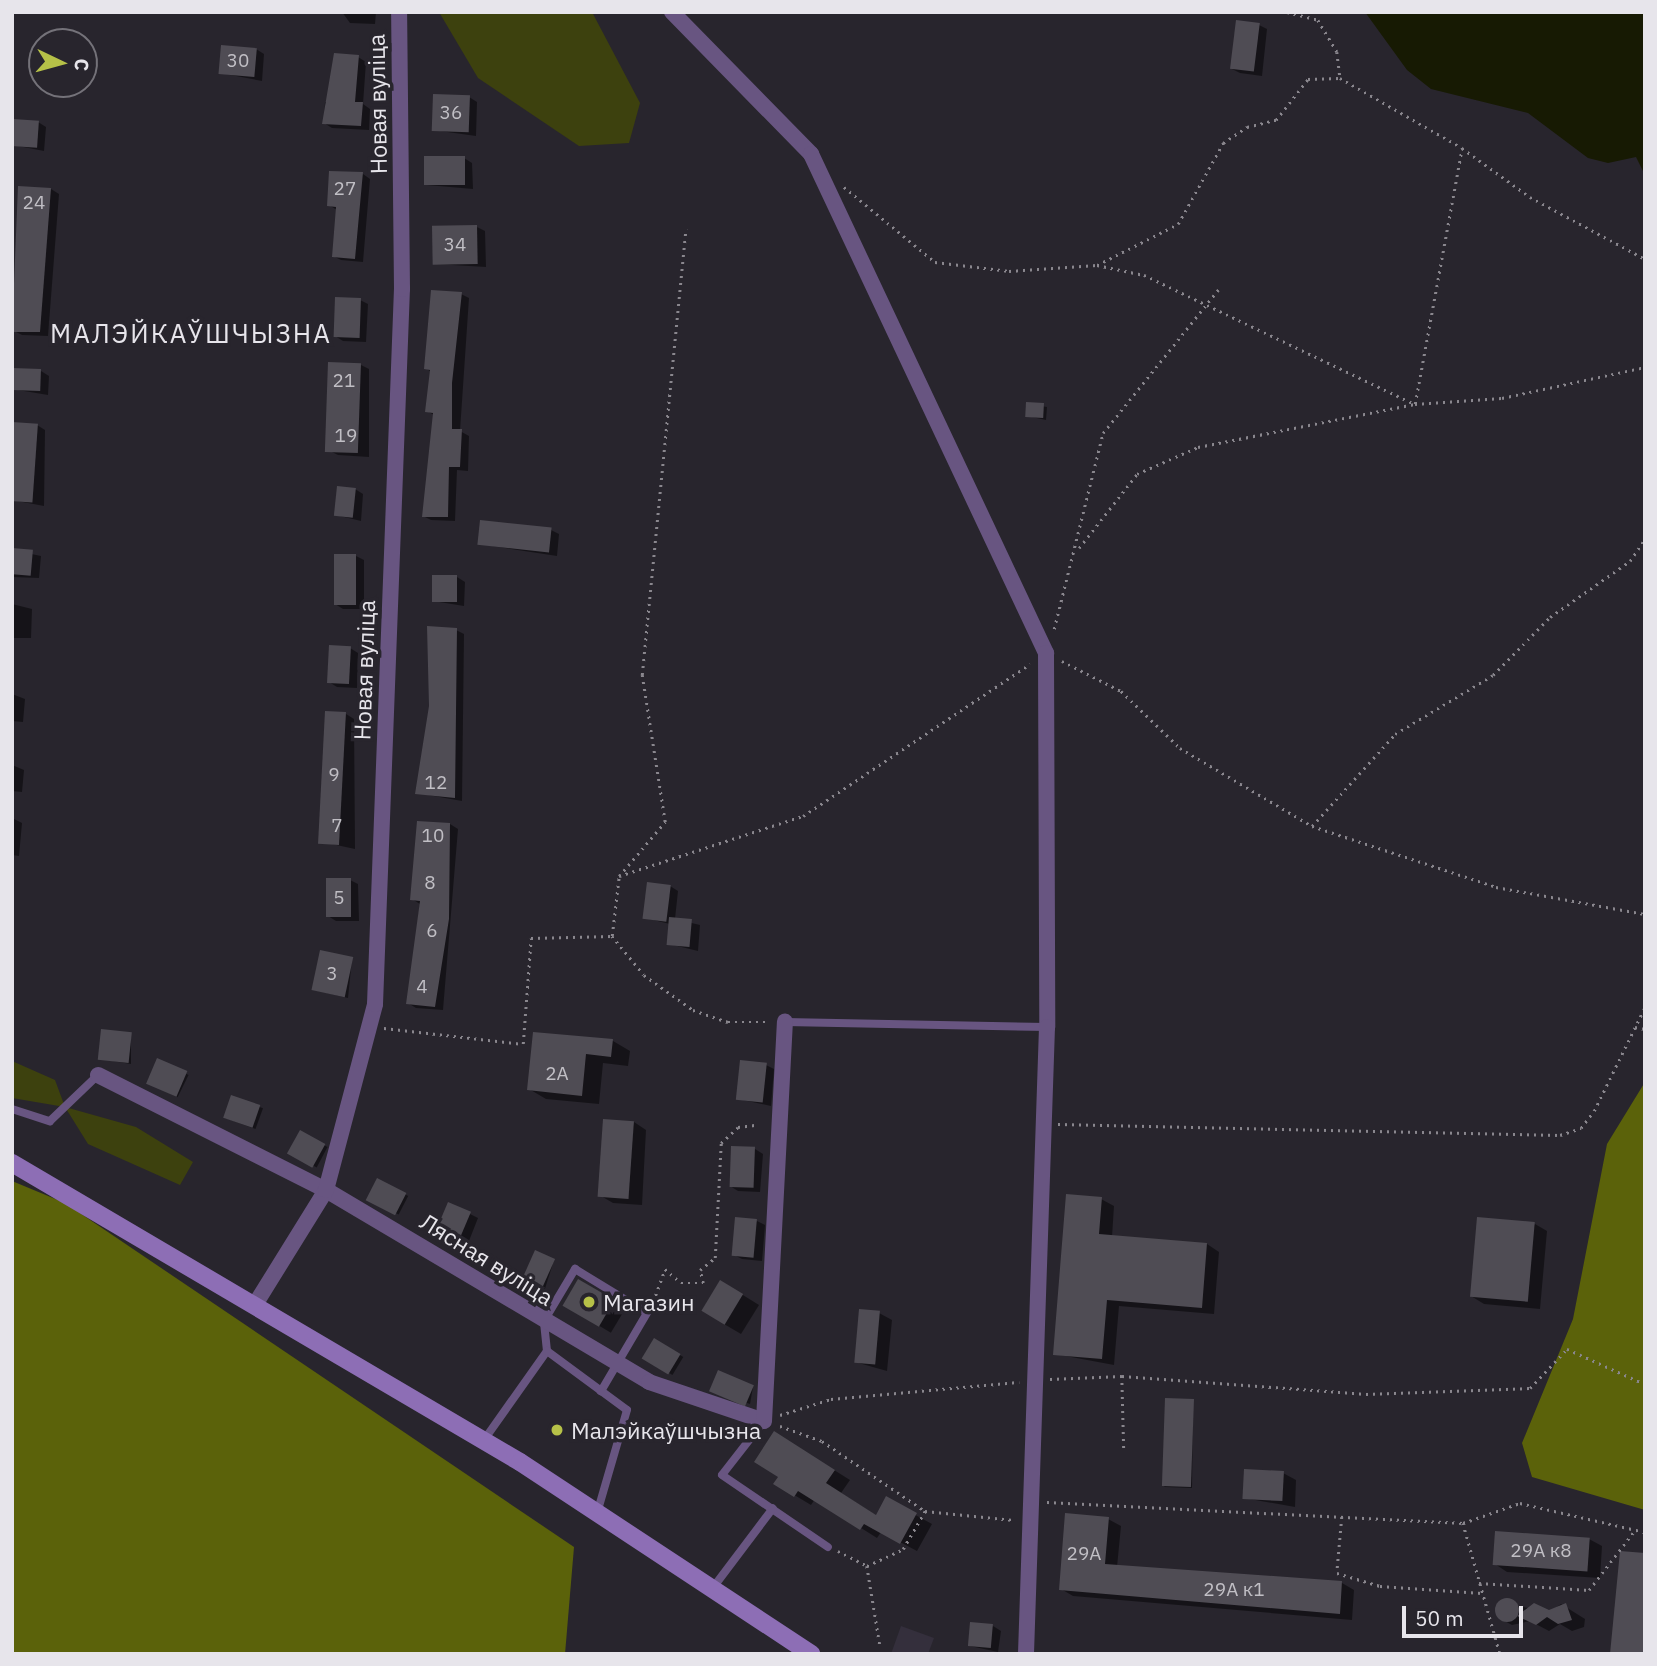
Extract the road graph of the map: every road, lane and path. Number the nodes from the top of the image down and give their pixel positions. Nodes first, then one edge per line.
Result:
1 (399, 12) edge
2 (672, 12) edge
3 (1287, 12) edge
4 (1340, 78) junction
5 (1462, 148) junction
6 (815, 162) junction
7 (686, 229) dead end
8 (1645, 259) edge
9 (1097, 265) junction
10 (1218, 290) dead end
11 (1645, 367) edge
12 (1415, 404) junction
13 (1645, 539) edge
14 (1078, 549) junction
15 (1046, 653) junction
16 (1312, 826) junction
17 (619, 876) junction
18 (1645, 914) edge
19 (612, 936) junction
20 (1645, 1007) edge
21 (785, 1022) junction
22 (367, 1026) junction
23 (1047, 1027) junction
24 (1635, 1027) junction
25 (1645, 1029) edge
26 (98, 1075) joint
27 (12, 1109) edge
28 (1043, 1124) junction
29 (755, 1125) dead end
30 (12, 1163) edge
31 (326, 1190) junction
32 (256, 1303) junction
33 (647, 1312) junction
34 (544, 1321) junction
35 (547, 1351) junction
36 (617, 1363) junction
37 (1122, 1376) junction
38 (1034, 1380) junction
39 (1645, 1384) edge
40 (601, 1391) junction
41 (764, 1420) junction
42 (483, 1440) junction
43 (1124, 1452) dead end
44 (1030, 1501) junction
45 (773, 1508) junction
46 (925, 1511) junction
47 (597, 1513) junction
48 (1342, 1517) junction
49 (1029, 1521) junction
50 (1463, 1523) junction
51 (1635, 1530) junction
52 (1645, 1532) edge
53 (828, 1547) joint
54 (867, 1566) junction
55 (1479, 1583) junction
56 (712, 1589) junction
57 (1482, 1593) junction
58 (880, 1645) dead end
59 (811, 1654) edge
60 (1026, 1654) edge
61 (1500, 1654) edge

1 - 22 street, Новая вуліца
2 - 6 street
3 - 4 path
4 - 5 path
4 - 9 path
5 - 8 path
5 - 12 path
6 - 9 path
6 - 15 street
7 - 17 path
9 - 12 path
10 - 14 path
11 - 12 path
12 - 14 path
13 - 16 path
14 - 15 path
15 - 16 path
15 - 17 path
15 - 23 street
16 - 18 path
17 - 19 path
19 - 21 path
19 - 22 path
20 - 24 path
21 - 23 lane
21 - 41 street
22 - 31 street, Новая вуліца
23 - 28 street
24 - 25 path
24 - 28 path
26 - 27 lane
26 - 31 street, Лясная вуліца
28 - 38 street
29 - 33 path
30 - 32 main road
31 - 32 street, Новая вуліца
31 - 34 street, Лясная вуліца
32 - 42 main road
33 - 34 lane
33 - 36 lane
34 - 35 lane
34 - 36 street, Лясная вуліца
35 - 40 lane
35 - 42 lane
36 - 40 lane
36 - 41 street, Лясная вуліца
37 - 38 path
37 - 39 path
37 - 43 path
38 - 41 path
38 - 44 street
40 - 47 lane
41 - 45 lane
41 - 46 path
42 - 47 main road
44 - 48 path
44 - 49 street
45 - 53 lane
45 - 56 lane
46 - 49 path
46 - 54 path
47 - 56 main road
48 - 50 path
48 - 57 path
49 - 60 street
50 - 51 path
50 - 55 path
51 - 52 path
51 - 55 path
53 - 54 path
54 - 58 path
55 - 57 path
56 - 59 main road
57 - 61 path

